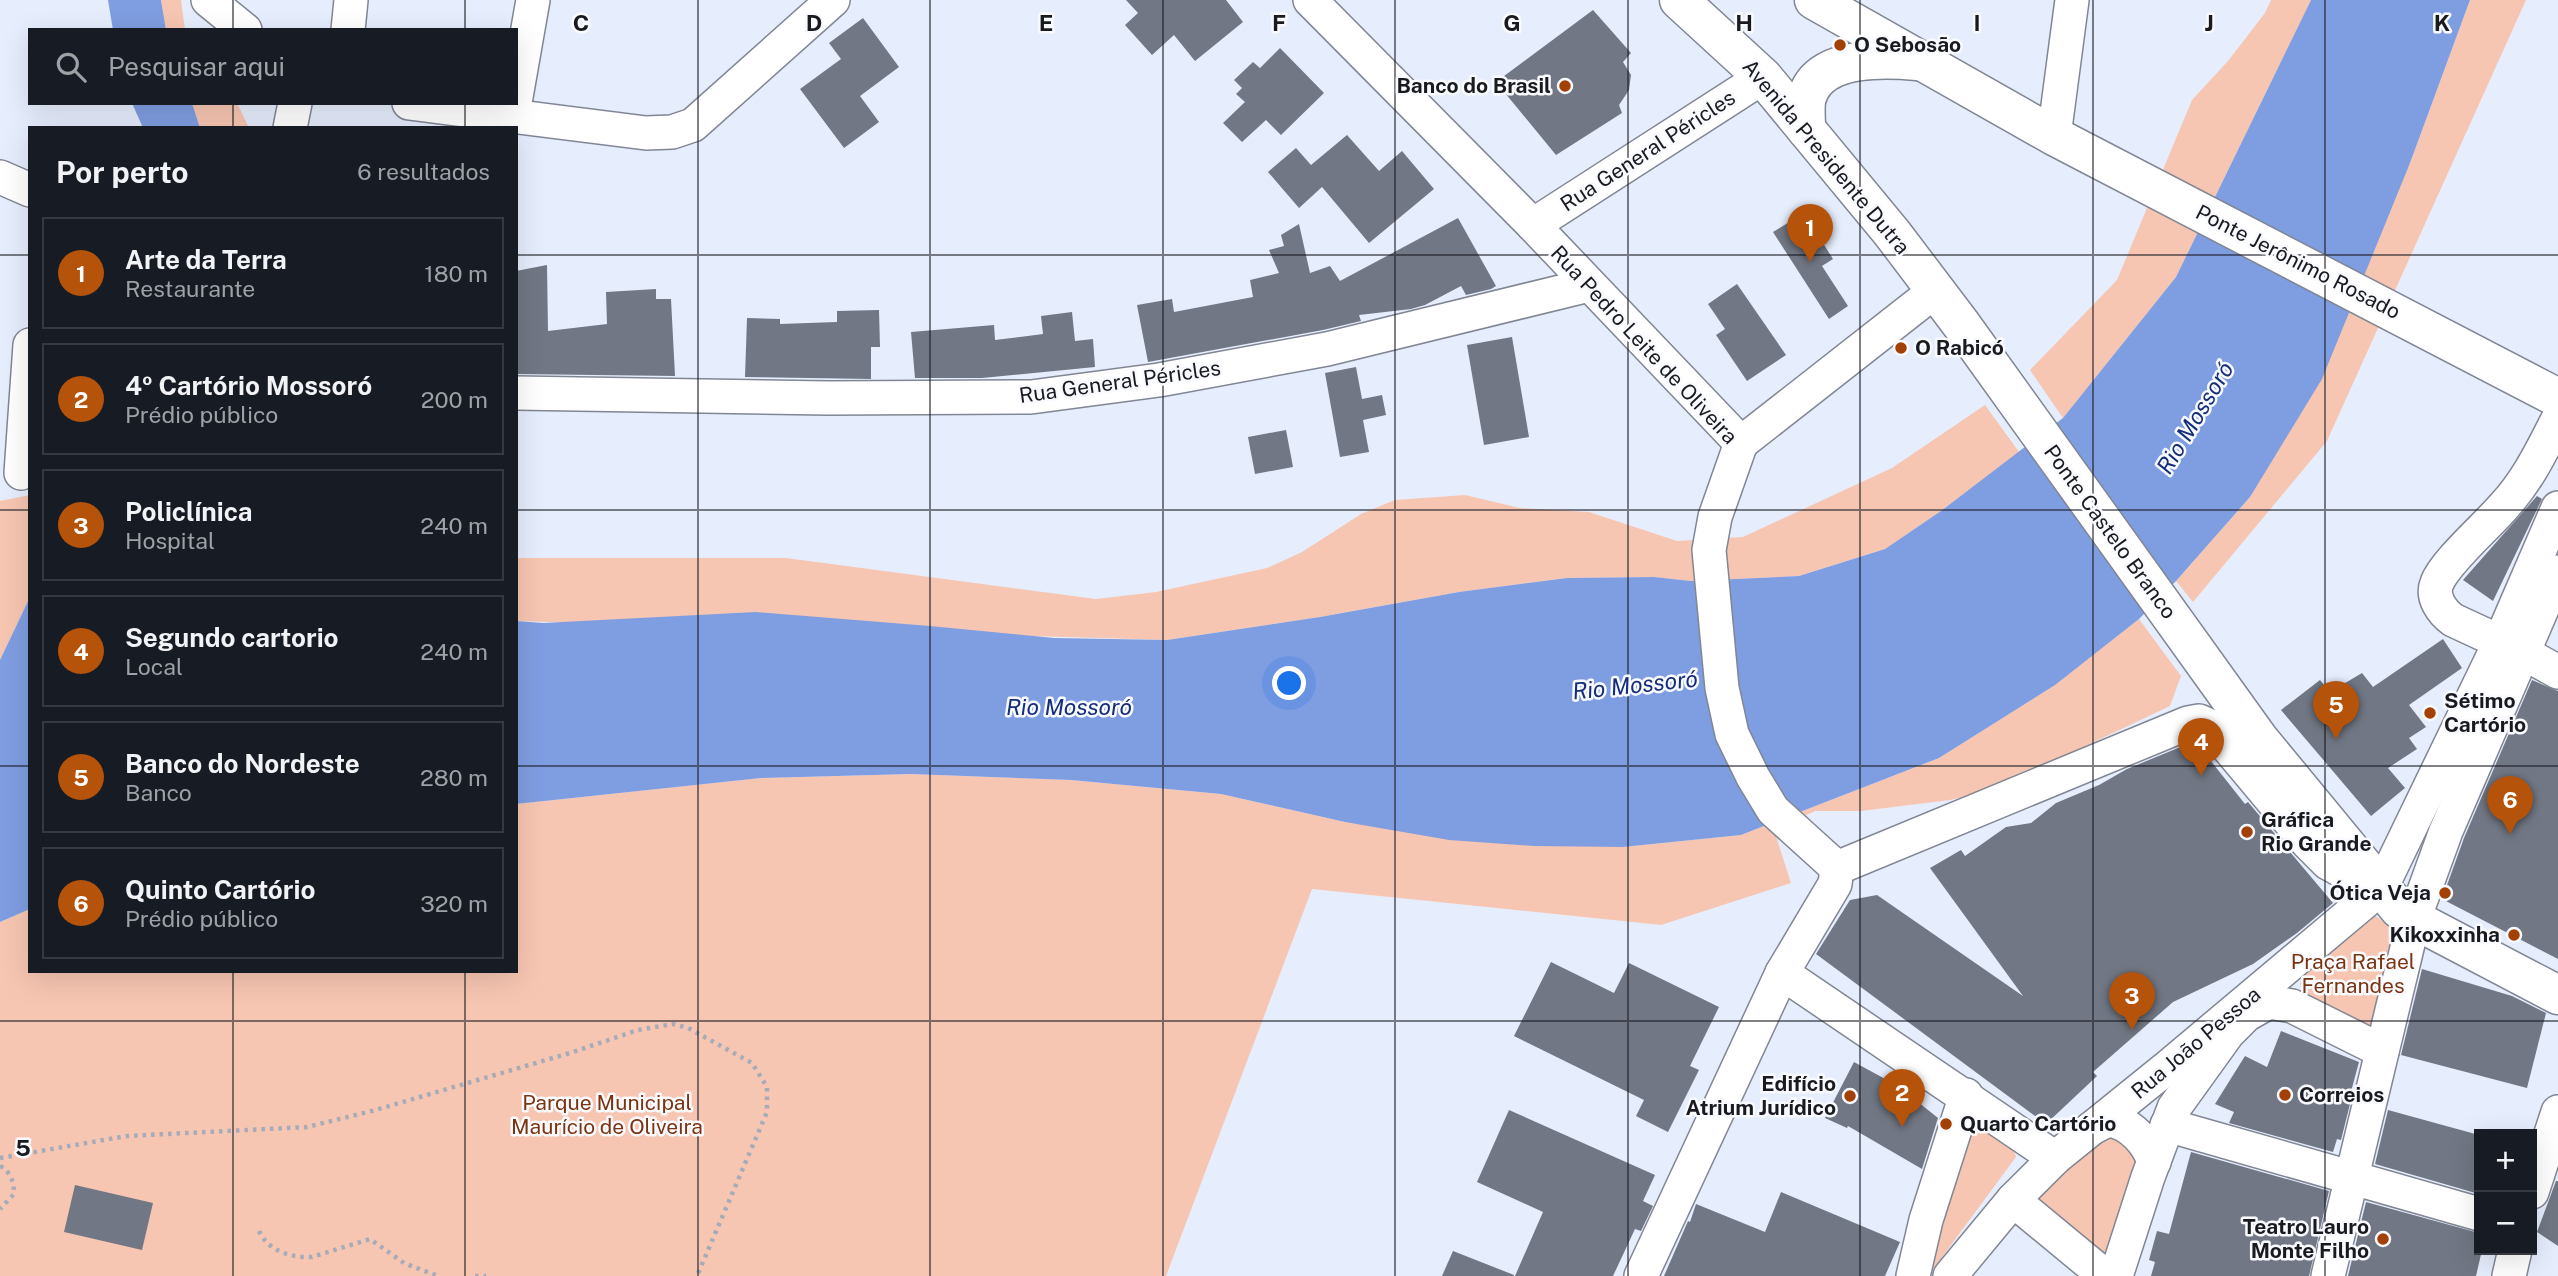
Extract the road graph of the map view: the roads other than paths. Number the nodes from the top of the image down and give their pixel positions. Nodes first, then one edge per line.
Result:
1 (208, 0) edge
2 (351, 0) edge
3 (533, 0) edge
4 (833, 0) edge
5 (1310, 0) edge
6 (1679, 0) edge
7 (1814, 0) edge
8 (2072, 0) edge
9 (243, 28) edge
10 (348, 28) edge
11 (1923, 61) junction
12 (1763, 77) junction
13 (518, 88) edge
14 (295, 105) edge
15 (480, 105) edge
16 (515, 106) edge
17 (290, 126) edge
18 (1806, 129) junction
19 (2054, 136) junction
20 (0, 177) edge
21 (28, 189) edge
22 (1533, 225) junction
23 (1589, 285) junction
24 (1935, 291) junction
25 (1961, 324) joint
26 (28, 365) edge
27 (518, 393) edge
28 (2558, 398) edge
29 (2558, 419) edge
30 (1741, 443) junction
31 (2547, 467) edge
32 (17, 473) edge
33 (2558, 508) edge
34 (2558, 572) edge
35 (2511, 647) junction
36 (2558, 672) edge
37 (1837, 868) junction
38 (2376, 882) junction
39 (2414, 919) junction
40 (1782, 973) junction
41 (2558, 995) edge
42 (2382, 1051) junction
43 (1966, 1096) junction
44 (2558, 1112) edge
45 (2167, 1125) junction
46 (2092, 1128) junction
47 (2055, 1158) junction
48 (2154, 1163) junction
49 (2537, 1177) edge
50 (2352, 1178) junction
51 (2013, 1200) junction
52 (2474, 1213) edge
53 (1641, 1276) edge
54 (1913, 1276) edge
55 (1950, 1276) edge
56 (2105, 1276) edge
57 (2116, 1276) edge
58 (2328, 1276) edge

1 - 9 street
2 - 10 street
3 - 13 street
4 - 16 street
5 - 22 street, Rua Pedro Leite de Oliveira
6 - 12 main road, Avenida Presidente Dutra
7 - 11 main road
8 - 19 street
11 - 18 main road
11 - 19 main road
12 - 18 main road, Avenida Presidente Dutra
12 - 22 street, Rua General Péricles
14 - 17 street
15 - 16 street
18 - 24 main road, Avenida Presidente Dutra
19 - 28 main road, Ponte Jerônimo Rosado
20 - 21 street
22 - 23 street, Rua Pedro Leite de Oliveira
23 - 27 street, Rua General Péricles
23 - 30 street, Rua Pedro Leite de Oliveira
24 - 25 main road, Avenida Presidente Dutra
24 - 30 street
25 - 38 main road, Ponte Castelo Branco
26 - 32 street
29 - 31 street
30 - 37 street, Rua Pedro Leite de Oliveira
31 - 35 street
33 - 35 street
34 - 35 street
35 - 36 street
35 - 38 street
35 - 39 street
37 - 38 street
37 - 40 street
38 - 39 main road, Ponte Castelo Branco
38 - 46 street, Rua João Pessoa
39 - 41 main road, Ponte Castelo Branco
39 - 42 street
40 - 43 street
40 - 53 street
42 - 45 street
42 - 50 street
43 - 47 street
43 - 54 street
44 - 49 street
45 - 48 street
45 - 50 street
46 - 47 street, Rua João Pessoa
46 - 48 street
47 - 51 street, Rua João Pessoa
48 - 57 street
50 - 52 street
50 - 58 street
51 - 55 street, Rua João Pessoa
51 - 56 street

